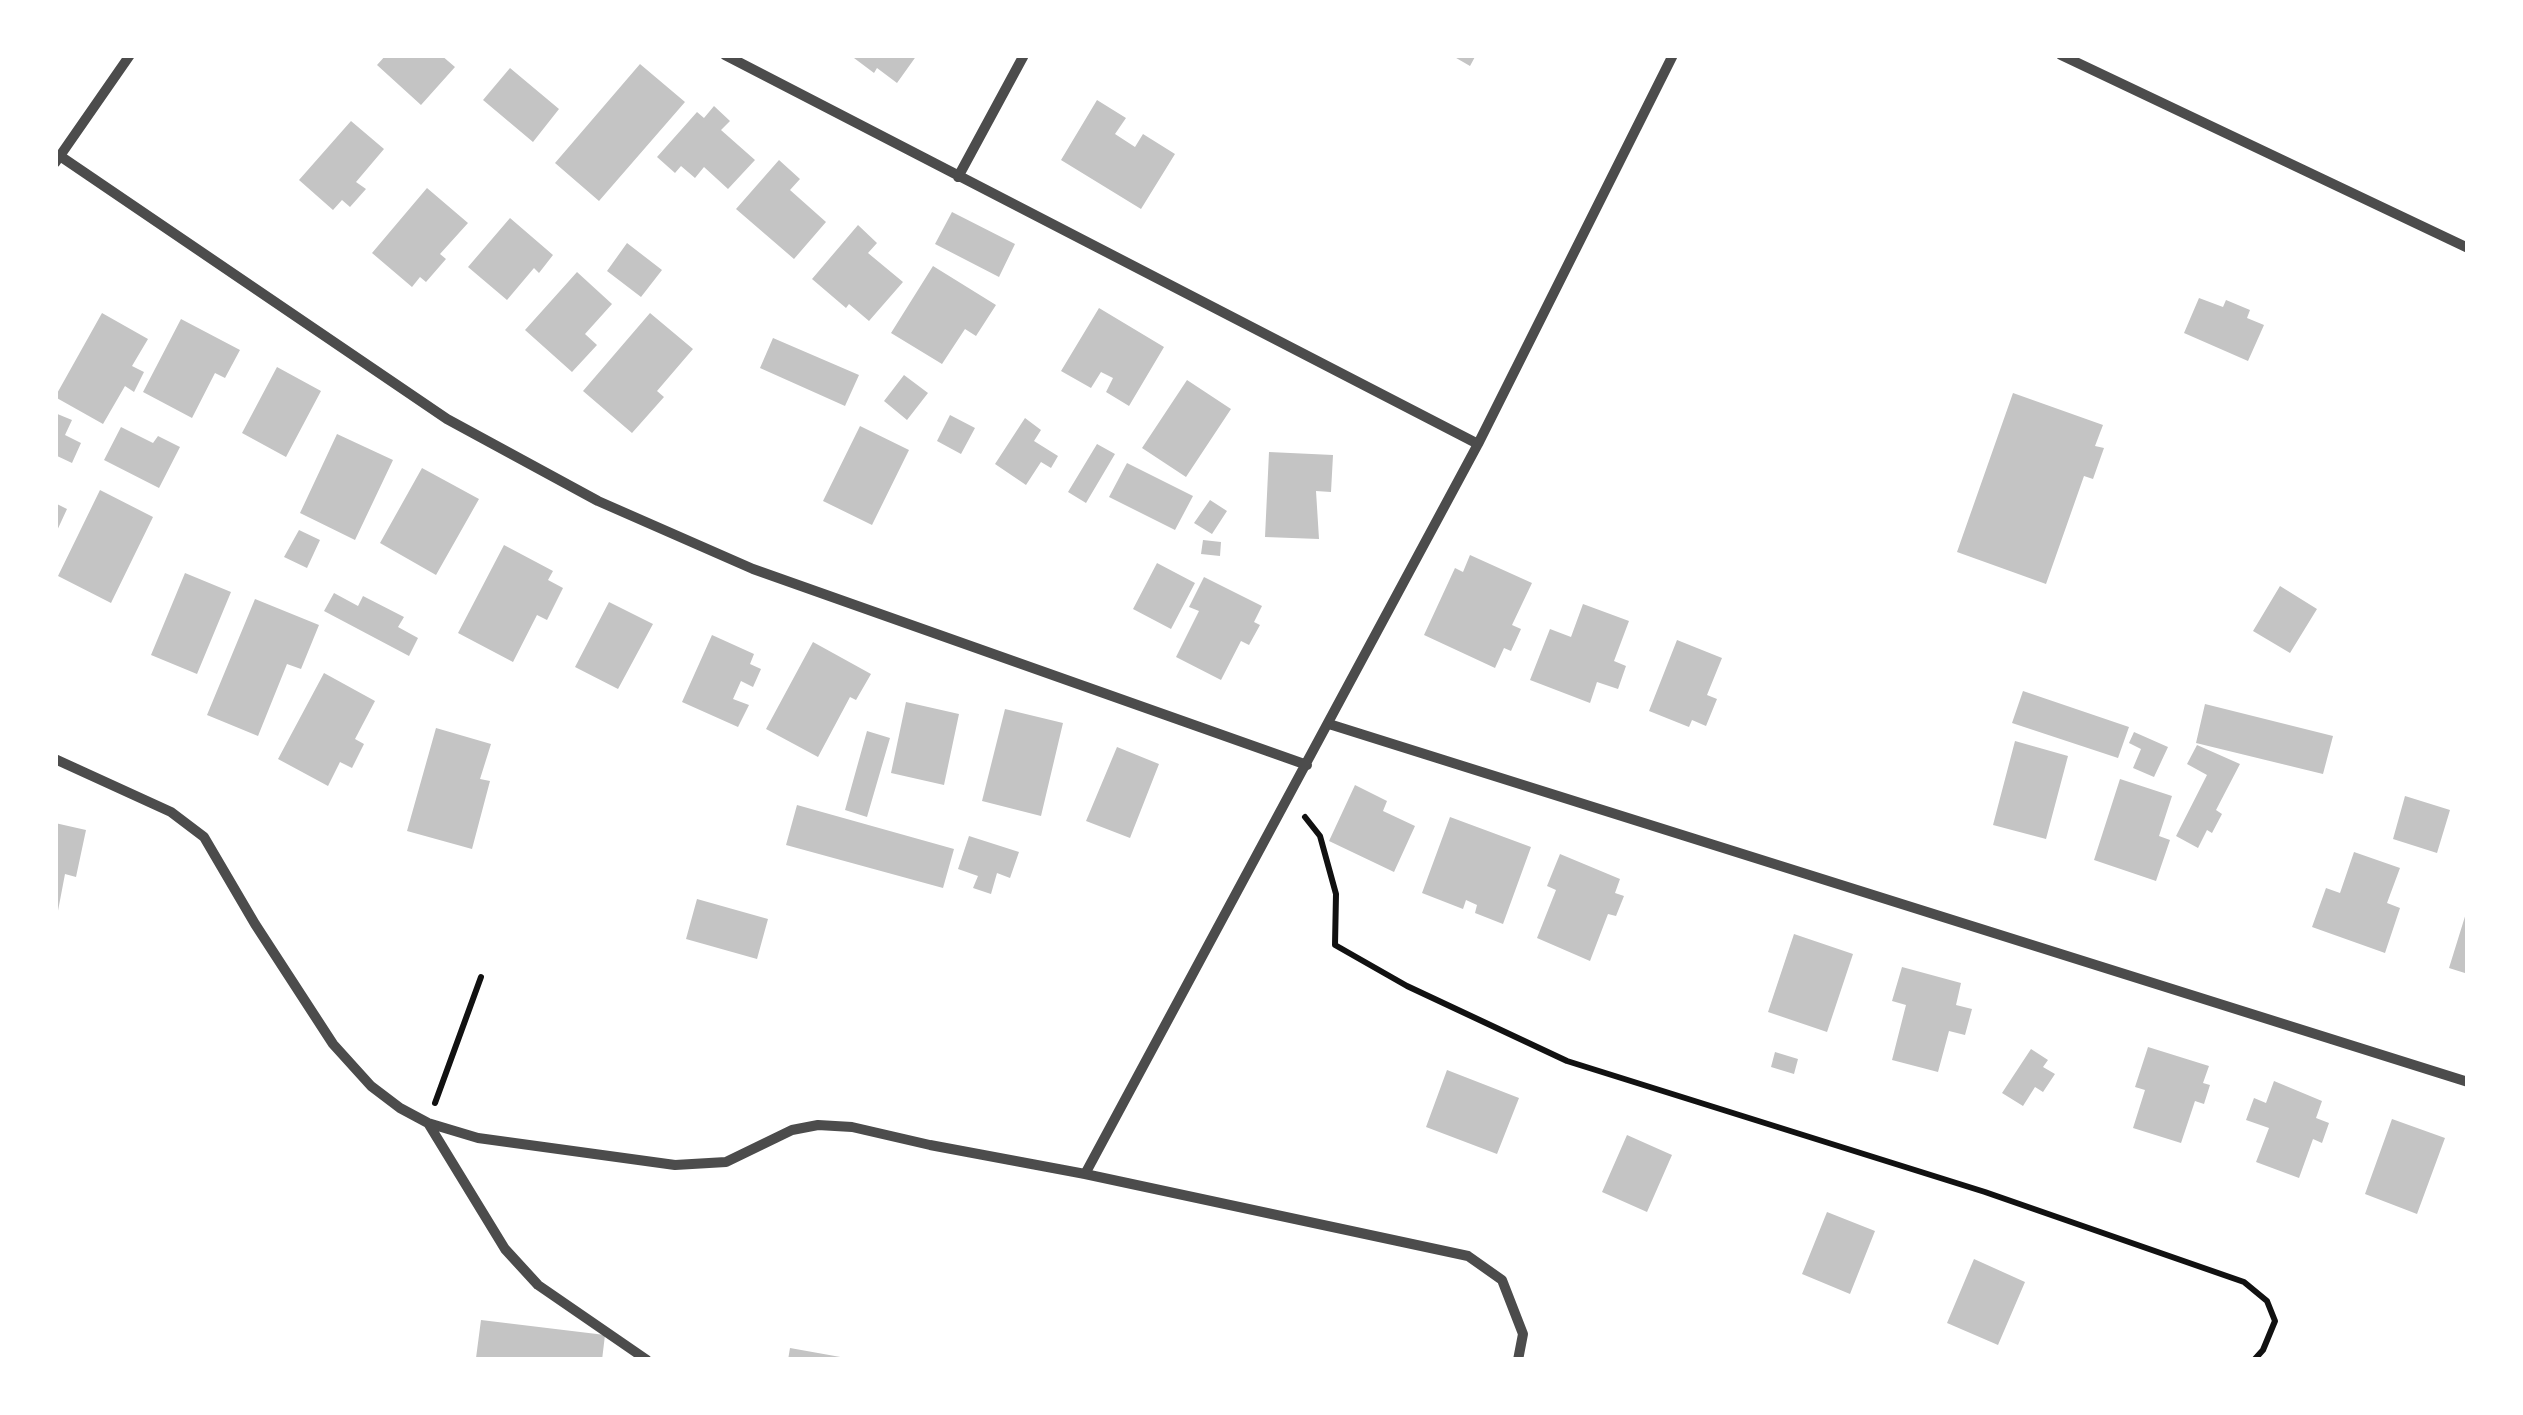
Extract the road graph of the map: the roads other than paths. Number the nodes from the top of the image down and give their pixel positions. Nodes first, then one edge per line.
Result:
1 (130, 55) edge
2 (725, 55) edge
3 (1024, 55) edge
4 (1674, 55) edge
5 (2062, 55) edge
6 (57, 160) edge
7 (958, 177) junction
8 (2468, 248) edge
9 (1478, 444) junction
10 (1329, 724) junction
11 (55, 758) edge
12 (1306, 765) junction
13 (2468, 1082) edge
14 (428, 1124) junction
15 (1086, 1174) junction
16 (647, 1360) edge
17 (1518, 1360) edge

1 - 6 street
2 - 7 street
3 - 7 street
4 - 9 street
5 - 8 street
6 - 12 street
7 - 9 street
9 - 10 street
10 - 12 street
10 - 13 street
11 - 14 street
12 - 15 street
14 - 15 street
14 - 16 street
15 - 17 street

